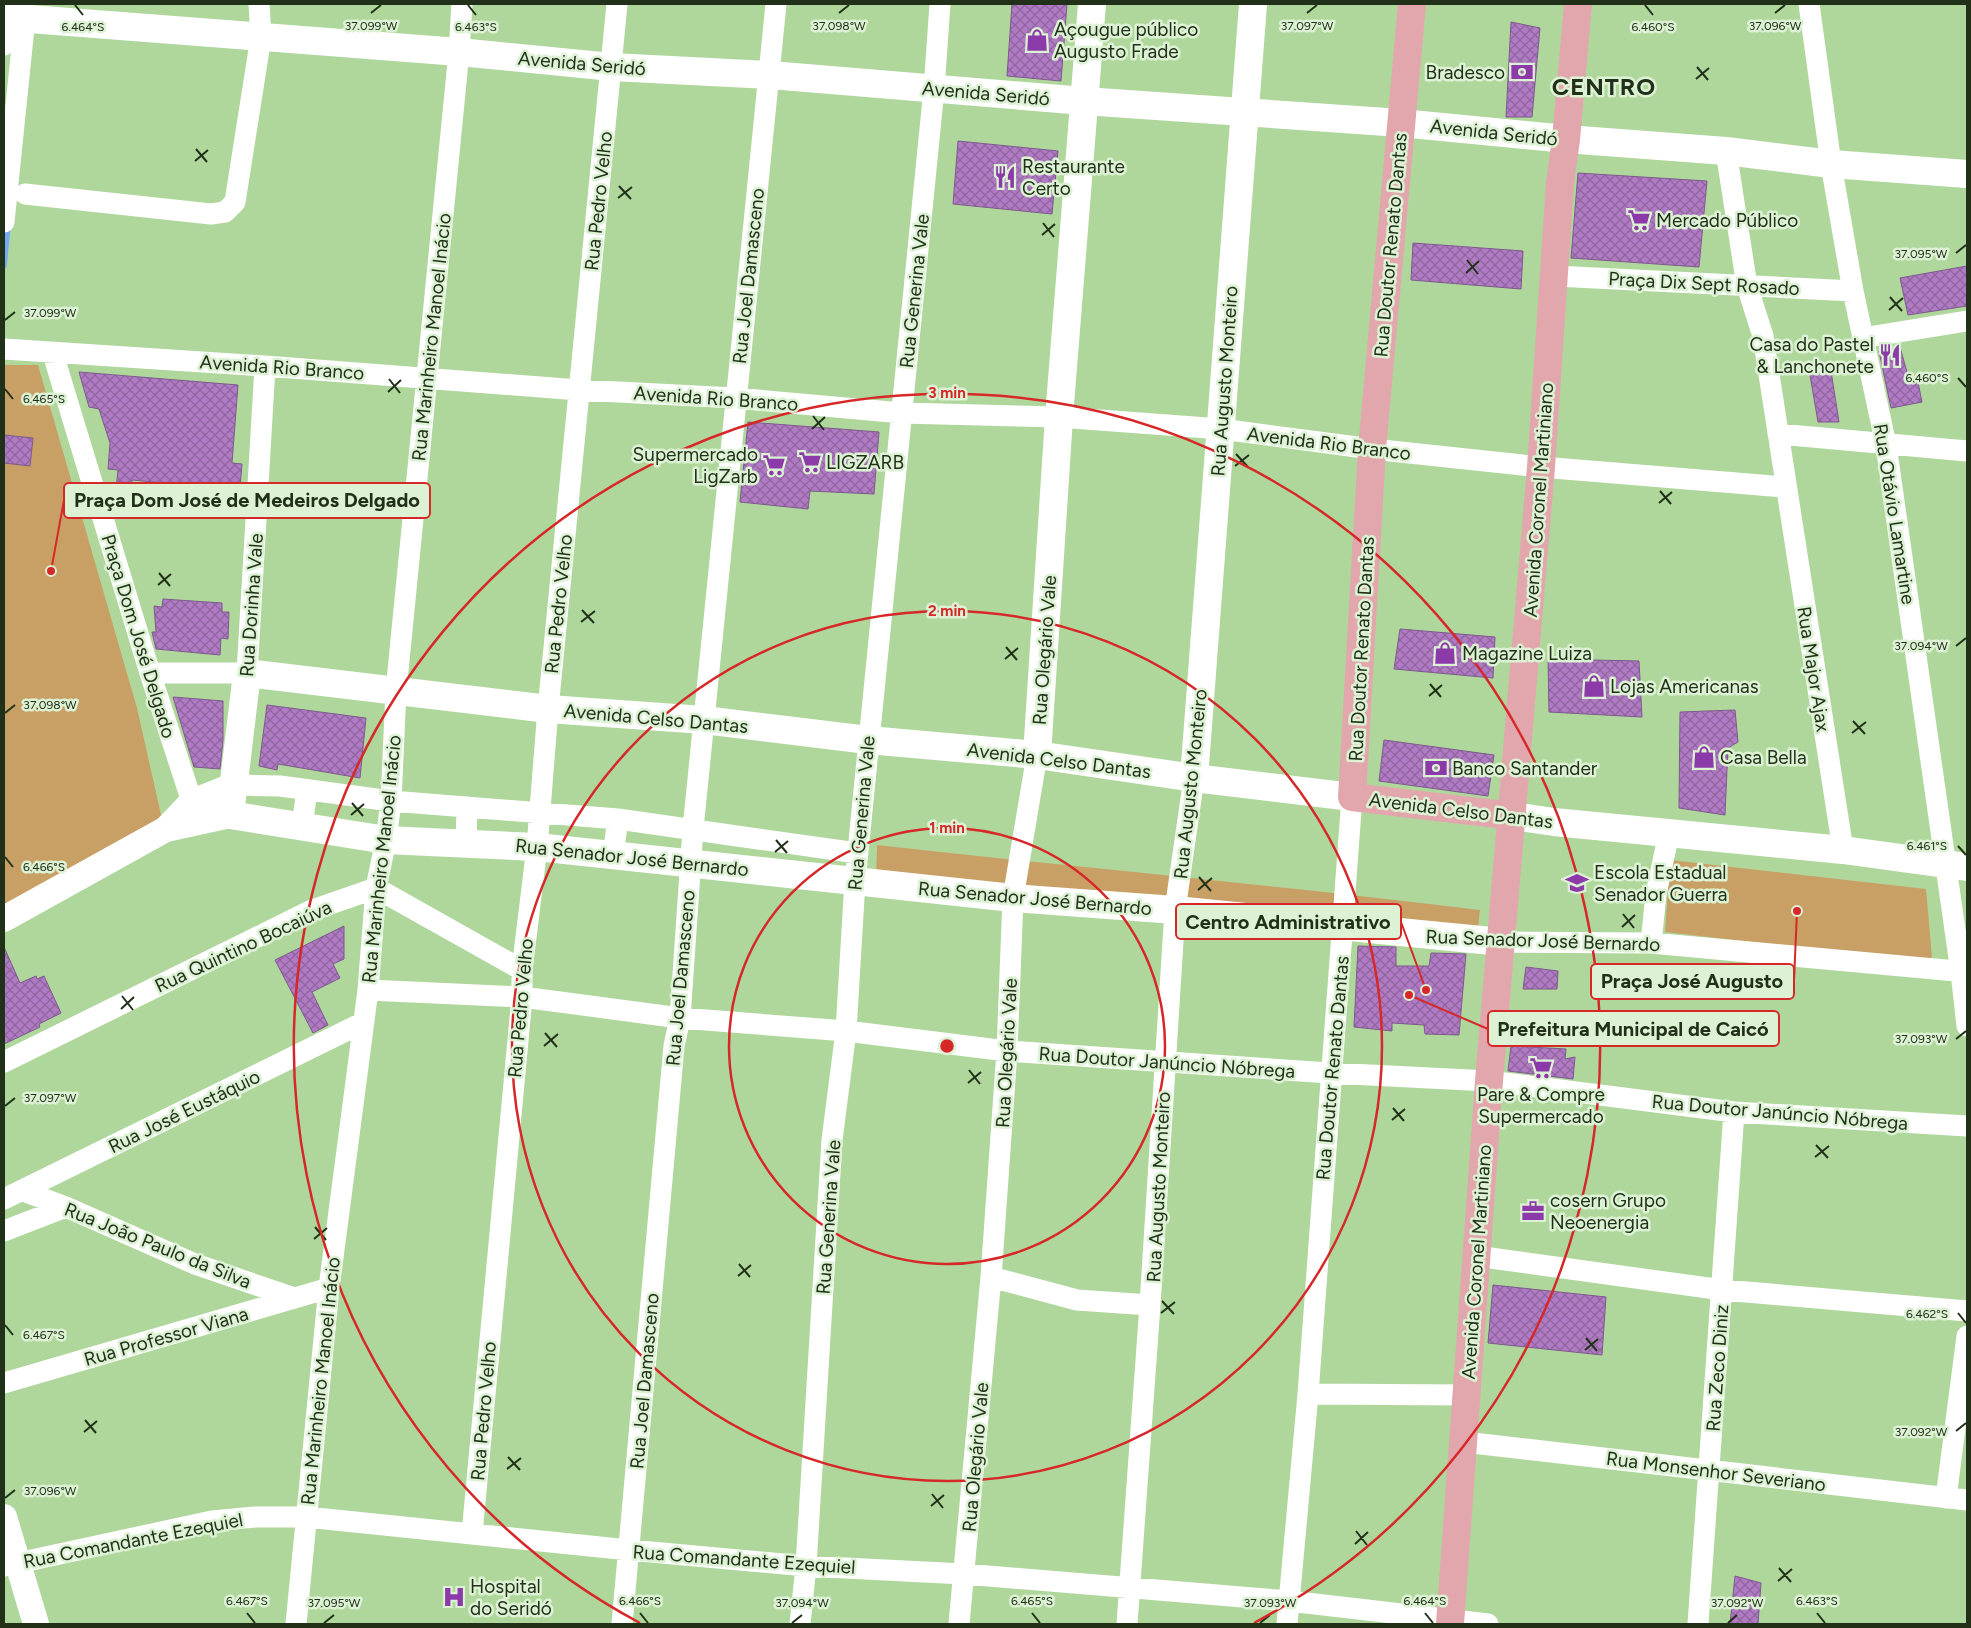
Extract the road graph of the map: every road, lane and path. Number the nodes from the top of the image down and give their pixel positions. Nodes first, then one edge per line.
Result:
1 (259, 4) edge
2 (462, 4) edge
3 (617, 4) edge
4 (776, 4) edge
5 (940, 4) edge
6 (1092, 4) edge
7 (1253, 4) edge
8 (1412, 4) edge
9 (1578, 4) edge
10 (1809, 4) edge
11 (12, 18) edge
12 (261, 37) junction
13 (4, 45) edge
14 (459, 52) junction
15 (612, 67) junction
16 (770, 75) junction
17 (934, 89) junction
18 (1084, 101) junction
19 (1244, 113) junction
20 (9, 118) edge
21 (1401, 123) junction
22 (1566, 139) junction
23 (1726, 151) junction
24 (1831, 164) junction
25 (1967, 174) edge
26 (12, 189) edge
27 (4, 222) edge
28 (1555, 276) junction
29 (1747, 286) junction
30 (1853, 291) junction
31 (1967, 321) edge
32 (1862, 338) junction
33 (4, 349) edge
34 (53, 354) junction
35 (265, 366) junction
36 (426, 377) junction
37 (579, 390) junction
38 (735, 398) junction
39 (902, 413) junction
40 (1059, 417) junction
41 (1221, 429) junction
42 (1778, 434) junction
43 (1886, 445) junction
44 (1372, 449) junction
45 (1967, 451) edge
46 (1541, 467) junction
47 (1785, 487) junction
48 (247, 672) junction
49 (150, 673) junction
50 (396, 691) junction
51 (548, 709) junction
52 (704, 720) junction
53 (868, 740) junction
54 (1037, 755) junction
55 (1194, 778) junction
56 (235, 785) junction
57 (307, 790) junction
58 (1352, 797) junction
59 (391, 801) junction
60 (467, 808) junction
61 (197, 812) junction
62 (539, 812) junction
63 (230, 814) junction
64 (1513, 816) junction
65 (618, 819) junction
66 (302, 826) junction
67 (693, 829) junction
68 (1669, 833) junction
69 (386, 840) junction
70 (773, 843) junction
71 (466, 844) junction
72 (537, 846) junction
73 (1842, 850) junction
74 (857, 853) junction
75 (612, 854) junction
76 (690, 863) junction
77 (1956, 866) edge
78 (770, 871) junction
79 (854, 881) junction
80 (376, 888) junction
81 (1013, 898) junction
82 (1175, 910) junction
83 (4, 920) edge
84 (1343, 927) junction
85 (1502, 942) junction
86 (1651, 943) junction
87 (522, 970) junction
88 (1964, 972) edge
89 (368, 990) junction
90 (522, 997) junction
91 (680, 1018) junction
92 (364, 1022) junction
93 (1967, 1026) edge
94 (846, 1031) junction
95 (1007, 1051) junction
96 (1165, 1060) junction
97 (4, 1062) edge
98 (1330, 1073) junction
99 (1489, 1081) junction
100 (1734, 1112) junction
101 (1967, 1126) edge
102 (13, 1195) edge
103 (66, 1207) junction
104 (4, 1231) edge
105 (1476, 1256) junction
106 (991, 1277) junction
107 (329, 1288) junction
108 (1723, 1290) junction
109 (294, 1298) junction
110 (1150, 1305) junction
111 (1967, 1311) edge
112 (1967, 1336) edge
113 (4, 1383) edge
114 (1308, 1394) junction
115 (1467, 1395) junction
116 (1464, 1442) junction
117 (1710, 1470) junction
118 (1946, 1498) junction
119 (1967, 1500) edge
120 (4, 1517) edge
121 (306, 1517) junction
122 (472, 1534) junction
123 (629, 1550) junction
124 (10, 1564) edge
125 (806, 1566) junction
126 (964, 1574) junction
127 (1130, 1588) junction
128 (1289, 1602) junction
129 (1451, 1622) edge
130 (36, 1624) edge
131 (296, 1624) edge
132 (622, 1624) edge
133 (800, 1624) edge
134 (959, 1624) edge
135 (1127, 1624) edge
136 (1288, 1624) edge
137 (1488, 1624) edge
138 (1698, 1624) edge

1 - 12 street
2 - 14 street, Rua Marinheiro Manoel Inácio
3 - 15 street, Rua Pedro Velho
4 - 16 street, Rua Joel Damasceno
5 - 17 street, Rua Generina Vale
6 - 18 main road, Rua Olegário Vale
7 - 19 main road, Rua Augusto Monteiro
8 - 21 main road, Rua Doutor Renato Dantas
9 - 22 main road, Avenida Coronel Martiniano
10 - 24 street, Rua Otávio Lamartine
11 - 12 main road, Avenida Seridó
11 - 13 street
11 - 20 street
12 - 14 main road, Avenida Seridó
12 - 26 street
14 - 15 main road, Avenida Seridó
14 - 36 street, Rua Marinheiro Manoel Inácio
15 - 16 main road, Avenida Seridó
15 - 37 street, Rua Pedro Velho
16 - 17 main road, Avenida Seridó
16 - 38 street, Rua Joel Damasceno
17 - 18 main road, Avenida Seridó
17 - 39 street, Rua Generina Vale
18 - 19 main road, Avenida Seridó
18 - 40 main road, Rua Olegário Vale
19 - 21 main road, Avenida Seridó
19 - 41 main road, Rua Augusto Monteiro
20 - 26 street
21 - 22 main road, Avenida Seridó
21 - 44 main road, Rua Doutor Renato Dantas
22 - 23 main road, Avenida Seridó
22 - 28 main road, Avenida Coronel Martiniano
23 - 24 main road, Avenida Seridó
23 - 29 street, Rua Major Ajax
24 - 25 main road, Avenida Seridó
24 - 30 street, Rua Otávio Lamartine
26 - 27 street
28 - 29 street, Praça Dix Sept Rosado
28 - 46 main road, Avenida Coronel Martiniano
29 - 30 street, Praça Dix Sept Rosado
29 - 42 street, Rua Major Ajax
30 - 32 street, Rua Otávio Lamartine
31 - 32 street
32 - 43 street, Rua Otávio Lamartine
33 - 34 street, Avenida Rio Branco
34 - 35 street, Avenida Rio Branco
34 - 49 street, Praça Dom José Delgado
35 - 36 street, Avenida Rio Branco
35 - 48 street, Rua Dorinha Vale
36 - 37 street, Avenida Rio Branco
36 - 50 street, Rua Marinheiro Manoel Inácio
37 - 38 street, Avenida Rio Branco
37 - 51 street, Rua Pedro Velho
38 - 39 street, Avenida Rio Branco
38 - 52 street, Rua Joel Damasceno
39 - 40 street, Avenida Rio Branco
39 - 53 street, Rua Generina Vale
40 - 41 street, Avenida Rio Branco
40 - 54 main road, Rua Olegário Vale
41 - 44 street, Avenida Rio Branco
41 - 55 main road, Rua Augusto Monteiro
42 - 43 street
42 - 47 street, Rua Major Ajax
43 - 45 street
43 - 77 street, Rua Otávio Lamartine
44 - 46 street, Avenida Rio Branco
44 - 58 main road, Rua Doutor Renato Dantas
46 - 47 street, Avenida Rio Branco
46 - 64 main road, Avenida Coronel Martiniano
47 - 73 street, Rua Major Ajax
48 - 49 street, Avenida Celso Dantas
48 - 50 main road, Avenida Celso Dantas
48 - 56 main road, Rua Dorinha Vale
49 - 61 street, Praça Dom José Delgado
50 - 51 main road, Avenida Celso Dantas
50 - 59 street, Rua Marinheiro Manoel Inácio
51 - 52 main road, Avenida Celso Dantas
51 - 62 street, Rua Pedro Velho
52 - 53 main road, Avenida Celso Dantas
52 - 67 street, Rua Joel Damasceno
53 - 54 main road, Avenida Celso Dantas
53 - 74 street, Rua Generina Vale
54 - 55 main road, Avenida Celso Dantas
54 - 81 street, Rua Olegário Vale
55 - 58 main road, Avenida Celso Dantas
55 - 82 street, Rua Augusto Monteiro
56 - 57 street, Rua Senador José Bernardo
56 - 61 street, Rua Senador José Bernardo
56 - 63 main road, Rua Dorinha Vale
57 - 59 street, Rua Senador José Bernardo
57 - 66 street
58 - 64 main road, Avenida Celso Dantas
58 - 84 street, Rua Doutor Renato Dantas
59 - 60 street, Rua Senador José Bernardo
59 - 69 street, Rua Marinheiro Manoel Inácio
60 - 62 street, Rua Senador José Bernardo
60 - 71 street
61 - 63 street, Rua Senador José Bernardo
61 - 83 street, Rua Senador José Bernardo
62 - 65 street, Rua Senador José Bernardo
62 - 72 street, Rua Pedro Velho
63 - 66 main road, Rua Senador José Bernardo
64 - 68 main road, Avenida Celso Dantas
64 - 85 main road, Avenida Coronel Martiniano
65 - 67 street, Rua Senador José Bernardo
65 - 75 street
66 - 69 main road, Rua Senador José Bernardo
67 - 70 street, Rua Senador José Bernardo
67 - 76 street, Rua Joel Damasceno
68 - 73 main road, Avenida Celso Dantas
68 - 86 street
69 - 71 main road, Rua Senador José Bernardo
69 - 80 street, Rua Marinheiro Manoel Inácio
70 - 74 street, Rua Senador José Bernardo
70 - 78 street
71 - 72 main road, Rua Senador José Bernardo
72 - 75 main road, Rua Senador José Bernardo
72 - 87 street, Rua Pedro Velho
73 - 77 main road, Avenida Celso Dantas
74 - 79 street, Rua Generina Vale
75 - 76 main road, Rua Senador José Bernardo
76 - 78 main road, Rua Senador José Bernardo
76 - 91 street, Rua Joel Damasceno
77 - 88 street, Rua Otávio Lamartine
78 - 79 main road, Rua Senador José Bernardo
79 - 81 main road, Rua Senador José Bernardo
79 - 94 street, Rua Generina Vale
80 - 87 street
80 - 89 street, Rua Marinheiro Manoel Inácio
80 - 97 street, Rua Quintino Bocaiúva
81 - 82 main road, Rua Senador José Bernardo
81 - 95 street, Rua Olegário Vale
82 - 84 main road, Rua Senador José Bernardo
82 - 96 street, Rua Augusto Monteiro
84 - 85 main road, Rua Senador José Bernardo
84 - 98 street, Rua Doutor Renato Dantas
85 - 86 street, Rua Senador José Bernardo
85 - 99 main road, Avenida Coronel Martiniano
86 - 88 street, Rua Senador José Bernardo
87 - 90 street, Rua Pedro Velho
88 - 93 street, Rua Otávio Lamartine
89 - 90 street, Rua Doutor Janúncio Nóbrega
89 - 92 street, Rua Marinheiro Manoel Inácio
90 - 91 street, Rua Doutor Janúncio Nóbrega
90 - 122 street, Rua Pedro Velho
91 - 94 street, Rua Doutor Janúncio Nóbrega
91 - 123 street, Rua Joel Damasceno
92 - 102 street, Rua José Eustáquio
92 - 107 street, Rua Marinheiro Manoel Inácio
94 - 95 street, Rua Doutor Janúncio Nóbrega
94 - 125 street, Rua Generina Vale
95 - 96 street, Rua Doutor Janúncio Nóbrega
95 - 106 street, Rua Olegário Vale
96 - 98 street, Rua Doutor Janúncio Nóbrega
96 - 110 street, Rua Augusto Monteiro
98 - 99 street, Rua Doutor Janúncio Nóbrega
98 - 114 street, Rua Doutor Renato Dantas
99 - 100 street, Rua Doutor Janúncio Nóbrega
99 - 105 main road, Avenida Coronel Martiniano
100 - 101 street, Rua Doutor Janúncio Nóbrega
100 - 108 street, Rua Zeco Diniz
102 - 103 street, Rua João Paulo da Silva
103 - 104 street
103 - 109 street, Rua João Paulo da Silva
105 - 108 street
105 - 115 main road, Avenida Coronel Martiniano
106 - 110 street
106 - 126 street, Rua Olegário Vale
107 - 109 street, Rua Professor Viana
107 - 121 street, Rua Marinheiro Manoel Inácio
108 - 111 street
108 - 117 street, Rua Zeco Diniz
109 - 113 street, Rua Professor Viana
110 - 127 street, Rua Augusto Monteiro
112 - 118 street
114 - 115 street
114 - 128 street, Rua Doutor Renato Dantas
115 - 116 main road, Avenida Coronel Martiniano
116 - 117 street, Rua Monsenhor Severiano
116 - 129 main road, Avenida Coronel Martiniano
117 - 118 street, Rua Monsenhor Severiano
117 - 138 street, Rua Zeco Diniz
118 - 119 street, Rua Monsenhor Severiano
120 - 124 street
121 - 122 street, Rua Comandante Ezequiel
121 - 124 street, Rua Comandante Ezequiel
121 - 131 street, Rua Marinheiro Manoel Inácio
122 - 123 street, Rua Comandante Ezequiel
123 - 125 street, Rua Comandante Ezequiel
123 - 132 street, Rua Joel Damasceno
124 - 130 street
125 - 126 street, Rua Comandante Ezequiel
125 - 133 street, Rua Generina Vale
126 - 127 street, Rua Comandante Ezequiel
126 - 134 street, Rua Olegário Vale
127 - 128 street, Rua Comandante Ezequiel
127 - 135 street, Rua Augusto Monteiro
128 - 129 street, Rua Comandante Ezequiel
128 - 136 street, Rua Doutor Renato Dantas
129 - 137 street, Rua Comandante Ezequiel

